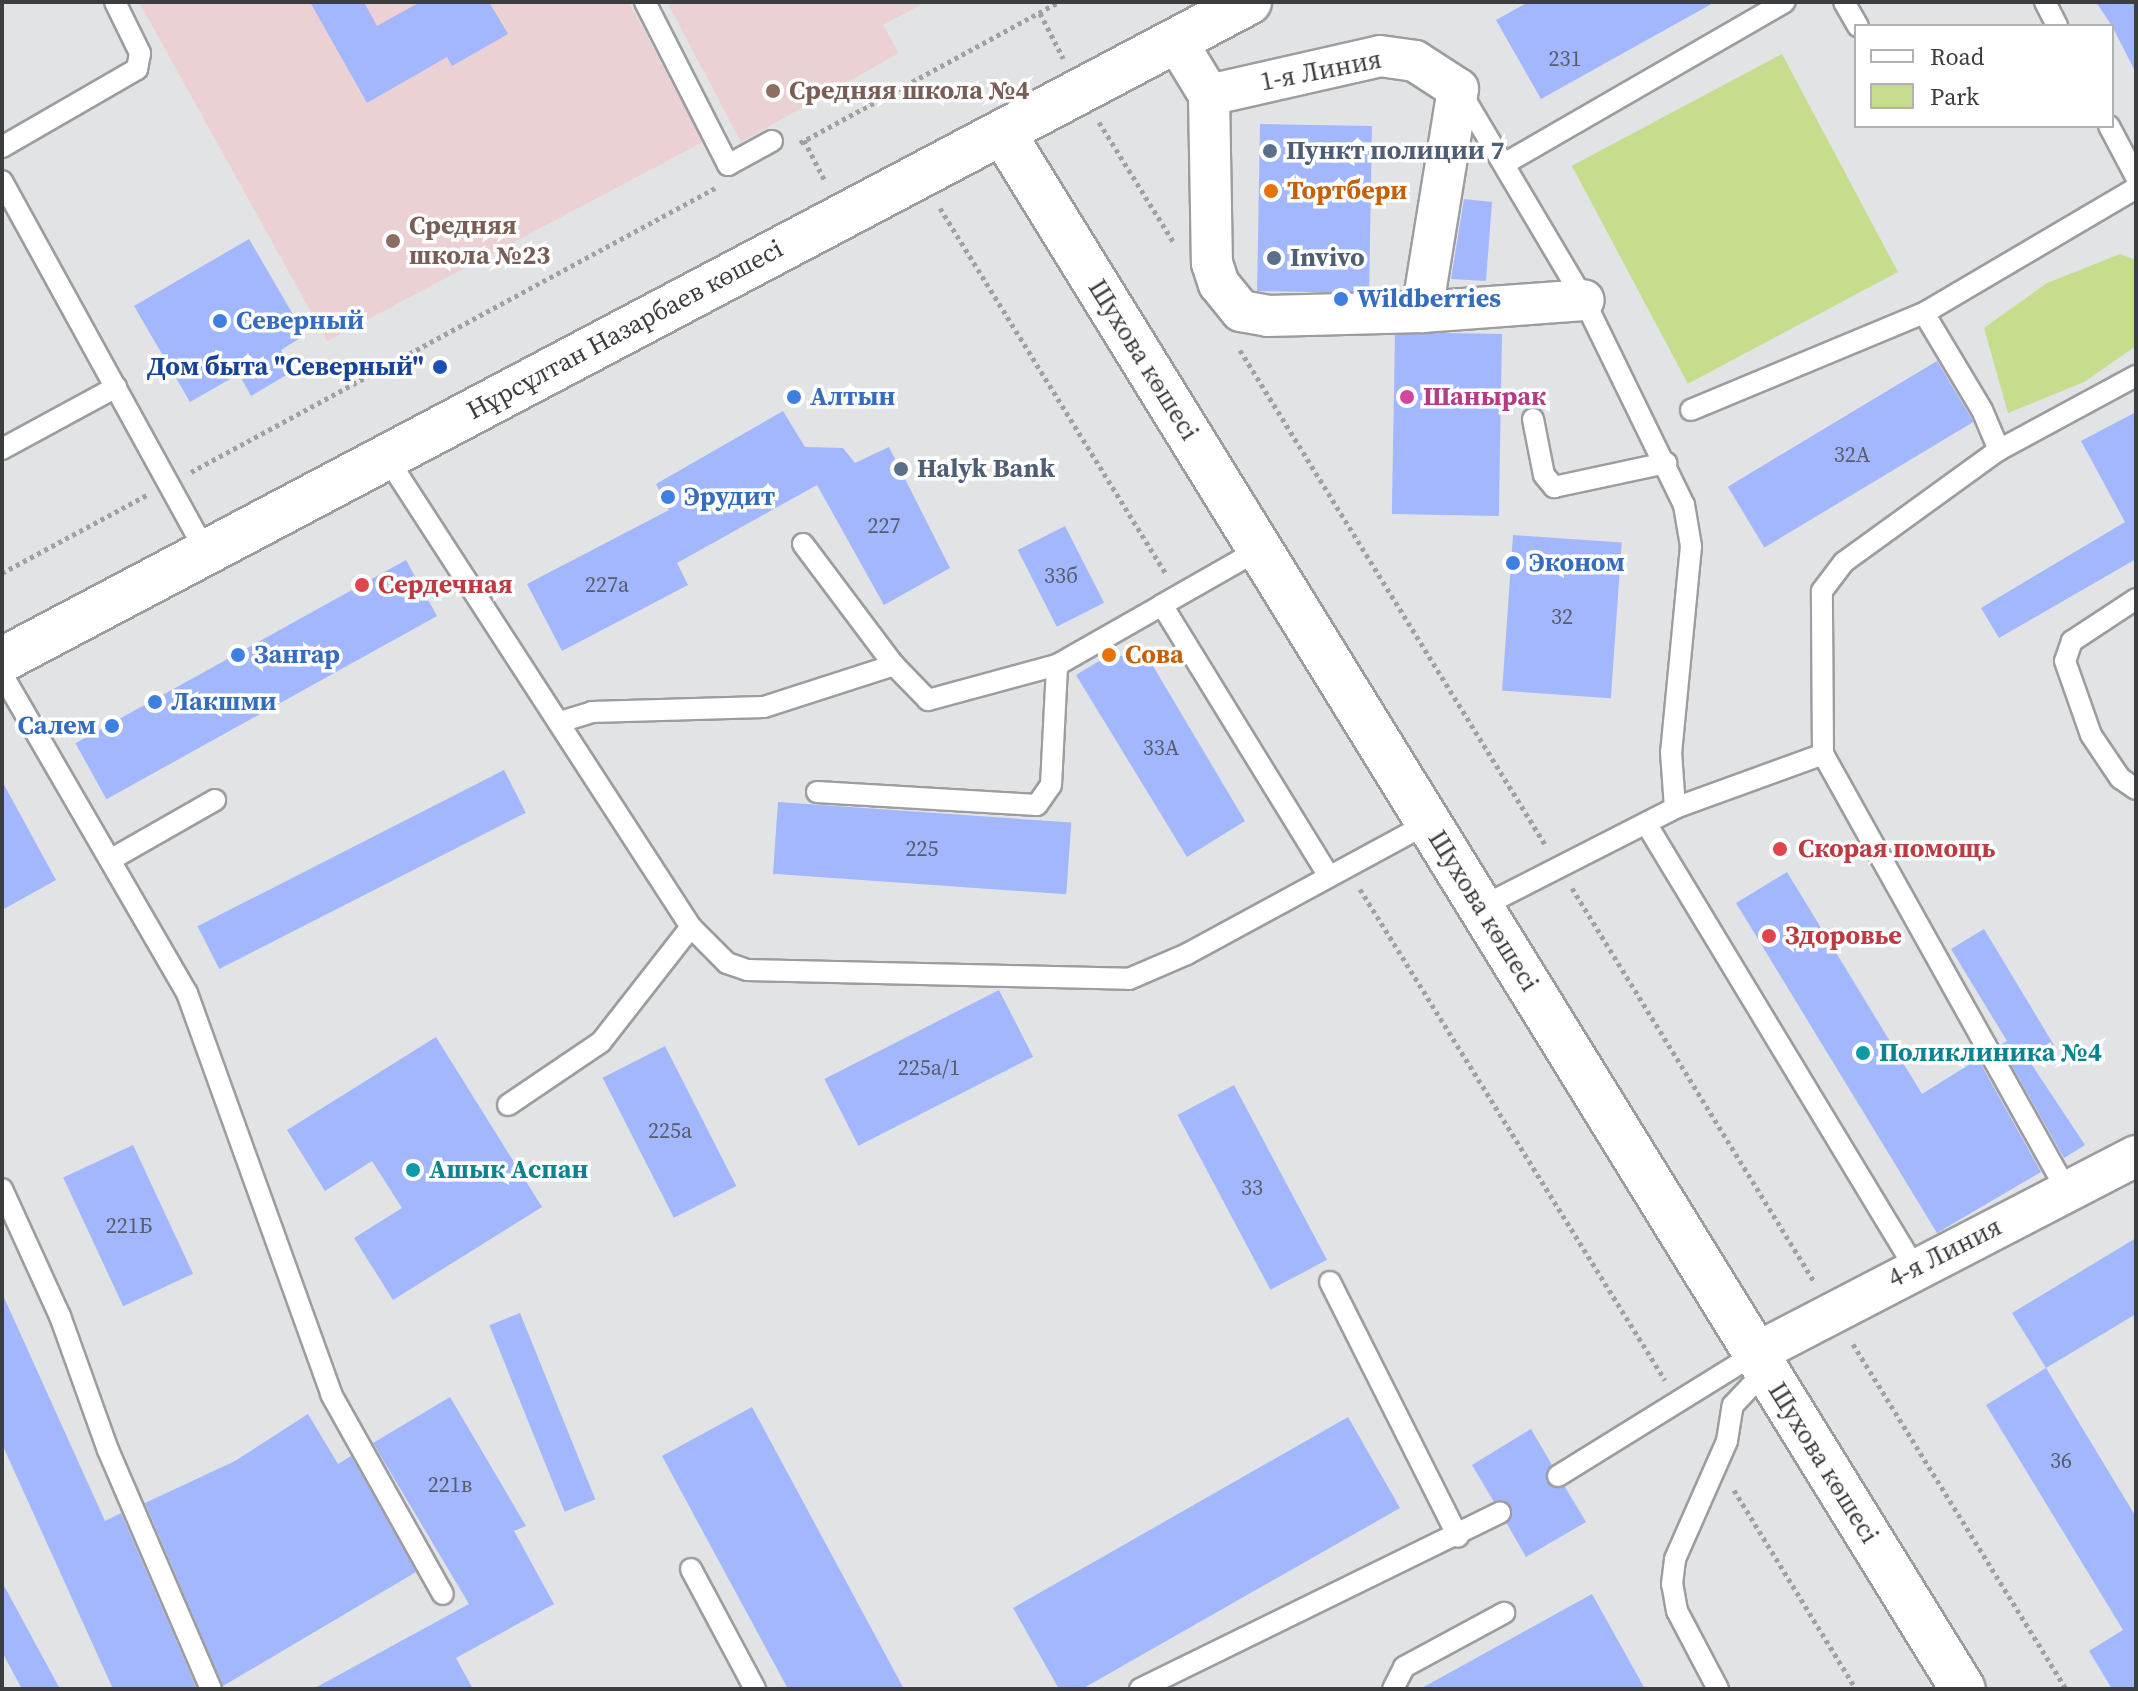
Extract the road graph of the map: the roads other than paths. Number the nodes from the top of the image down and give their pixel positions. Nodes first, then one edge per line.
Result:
1 (115, 2) edge
2 (645, 2) edge
3 (1249, 2) edge
4 (1785, 2) edge
5 (1844, 2) edge
6 (2045, 2) edge
7 (1857, 24) edge
8 (2056, 24) edge
9 (1175, 39) junction
10 (1458, 89) junction
11 (1209, 95) junction
12 (2110, 128) edge
13 (1003, 133) junction
14 (782, 144) road end
15 (2, 147) edge
16 (1504, 164) junction
17 (2136, 177) edge
18 (2, 181) edge
19 (2136, 188) edge
20 (1584, 300) junction
21 (1422, 312) junction
22 (1924, 313) junction
23 (2136, 376) edge
24 (116, 387) junction
25 (1691, 410) dead end
26 (1533, 419) dead end
27 (2, 449) edge
28 (1999, 450) junction
29 (387, 458) junction
30 (1666, 463) junction
31 (803, 544) dead end
32 (1260, 549) junction
33 (207, 554) junction
34 (2136, 599) edge
35 (1170, 600) junction
36 (2, 660) edge
37 (894, 665) junction
38 (1057, 665) junction
39 (2, 674) edge
40 (560, 722) junction
41 (1823, 754) junction
42 (2136, 789) edge
43 (817, 792) dead end
44 (215, 800) dead end
45 (1675, 808) junction
46 (1428, 823) junction
47 (1647, 825) junction
48 (110, 860) junction
49 (1338, 872) junction
50 (1481, 907) junction
51 (691, 927) junction
52 (508, 1105) dead end
53 (2136, 1156) edge
54 (2, 1189) edge
55 (2067, 1191) junction
56 (1915, 1268) junction
57 (1330, 1282) dead end
58 (1761, 1362) junction
59 (1558, 1476) dead end
60 (1500, 1513) dead end
61 (1458, 1537) junction
62 (691, 1569) dead end
63 (443, 1594) dead end
64 (1504, 1613) dead end
65 (211, 1689) edge
66 (755, 1689) edge
67 (1140, 1689) edge
68 (1393, 1689) edge
69 (1718, 1689) edge
70 (1963, 1689) edge

1 - 15 lane
2 - 14 lane
3 - 9 street, Нұрсұлтан Назарбаев көшесі
4 - 16 lane
5 - 7 lane
6 - 8 lane
9 - 11 street
9 - 13 street, Нұрсұлтан Назарбаев көшесі
10 - 11 street, 1-я Линия
10 - 16 lane
10 - 21 street
11 - 21 street
12 - 17 lane
13 - 29 street, Нұрсұлтан Назарбаев көшесі
13 - 32 street, Шухова көшесі
16 - 20 lane
18 - 24 lane
19 - 22 lane
20 - 21 street
20 - 30 lane
22 - 25 lane
22 - 28 lane
23 - 28 lane
24 - 27 lane
24 - 33 lane
26 - 30 lane
28 - 41 lane
29 - 33 street, Нұрсұлтан Назарбаев көшесі
29 - 40 lane
30 - 45 lane
31 - 37 lane
32 - 35 lane
32 - 46 street, Шухова көшесі
33 - 36 street, Нұрсұлтан Назарбаев көшесі
34 - 42 lane
35 - 38 lane
35 - 49 lane
37 - 38 lane
37 - 40 lane
38 - 43 lane
39 - 48 lane
40 - 51 lane
41 - 45 lane
41 - 55 lane
44 - 48 lane
45 - 47 lane
46 - 49 lane
46 - 50 street, Шухова көшесі
47 - 50 lane
47 - 56 lane
48 - 63 lane
49 - 51 lane
50 - 58 street, Шухова көшесі
51 - 52 lane
53 - 55 street, 4-я Линия
54 - 65 lane
55 - 56 street, 4-я Линия
56 - 58 street, 4-я Линия
57 - 61 lane
58 - 59 lane
58 - 69 lane
58 - 70 street, Шухова көшесі
60 - 61 lane
61 - 67 lane
62 - 66 lane
64 - 68 lane

